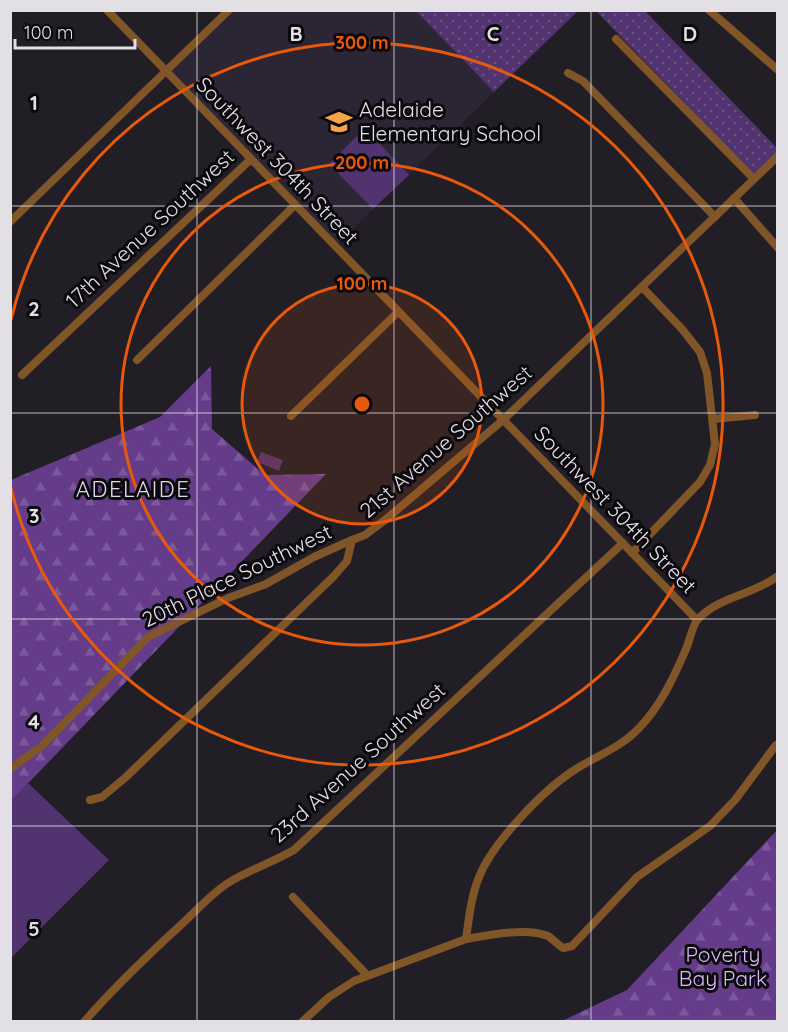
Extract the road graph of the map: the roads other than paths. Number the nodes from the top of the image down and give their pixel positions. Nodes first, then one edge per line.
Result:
1 (107, 10) edge
2 (229, 10) edge
3 (709, 10) edge
4 (616, 39) dead end
5 (777, 70) edge
6 (166, 71) junction
7 (568, 73) dead end
8 (777, 156) edge
9 (251, 159) junction
10 (754, 179) junction
11 (734, 198) junction
12 (295, 205) junction
13 (715, 217) junction
14 (10, 222) edge
15 (777, 248) edge
16 (642, 287) junction
17 (398, 312) junction
18 (137, 360) dead end
19 (22, 375) dead end
20 (755, 415) dead end
21 (291, 416) dead end
22 (713, 419) junction
23 (503, 420) junction
24 (352, 540) junction
25 (623, 543) junction
26 (632, 553) junction
27 (777, 576) edge
28 (697, 620) junction
29 (776, 745) dead end
30 (10, 769) edge
31 (90, 801) dead end
32 (292, 897) dead end
33 (466, 939) junction
34 (367, 975) junction
35 (84, 1022) edge
36 (302, 1022) edge

1 - 6 street, Southwest 304th Street
2 - 6 street
3 - 5 street
4 - 10 street
6 - 9 street, Southwest 304th Street
6 - 14 street
7 - 13 street
8 - 10 street, 21st Avenue Southwest
9 - 12 street, Southwest 304th Street
9 - 19 street, 17th Avenue Southwest
10 - 11 street, 21st Avenue Southwest
11 - 13 street, 21st Avenue Southwest
11 - 15 street
12 - 17 street, Southwest 304th Street
12 - 18 street
13 - 16 street, 21st Avenue Southwest
16 - 22 street
16 - 23 street, 21st Avenue Southwest
17 - 21 street
17 - 23 street, Southwest 304th Street
20 - 22 street
22 - 26 street
23 - 24 street, 21st Avenue Southwest
23 - 25 street, Southwest 304th Street
24 - 30 street, 20th Place Southwest
24 - 31 street, 21st Avenue Southwest
25 - 26 street, Southwest 304th Street
25 - 35 street, 23rd Avenue Southwest
26 - 28 street, Southwest 304th Street
27 - 28 street
28 - 33 street
29 - 33 street
32 - 34 street
33 - 34 street
34 - 36 street

